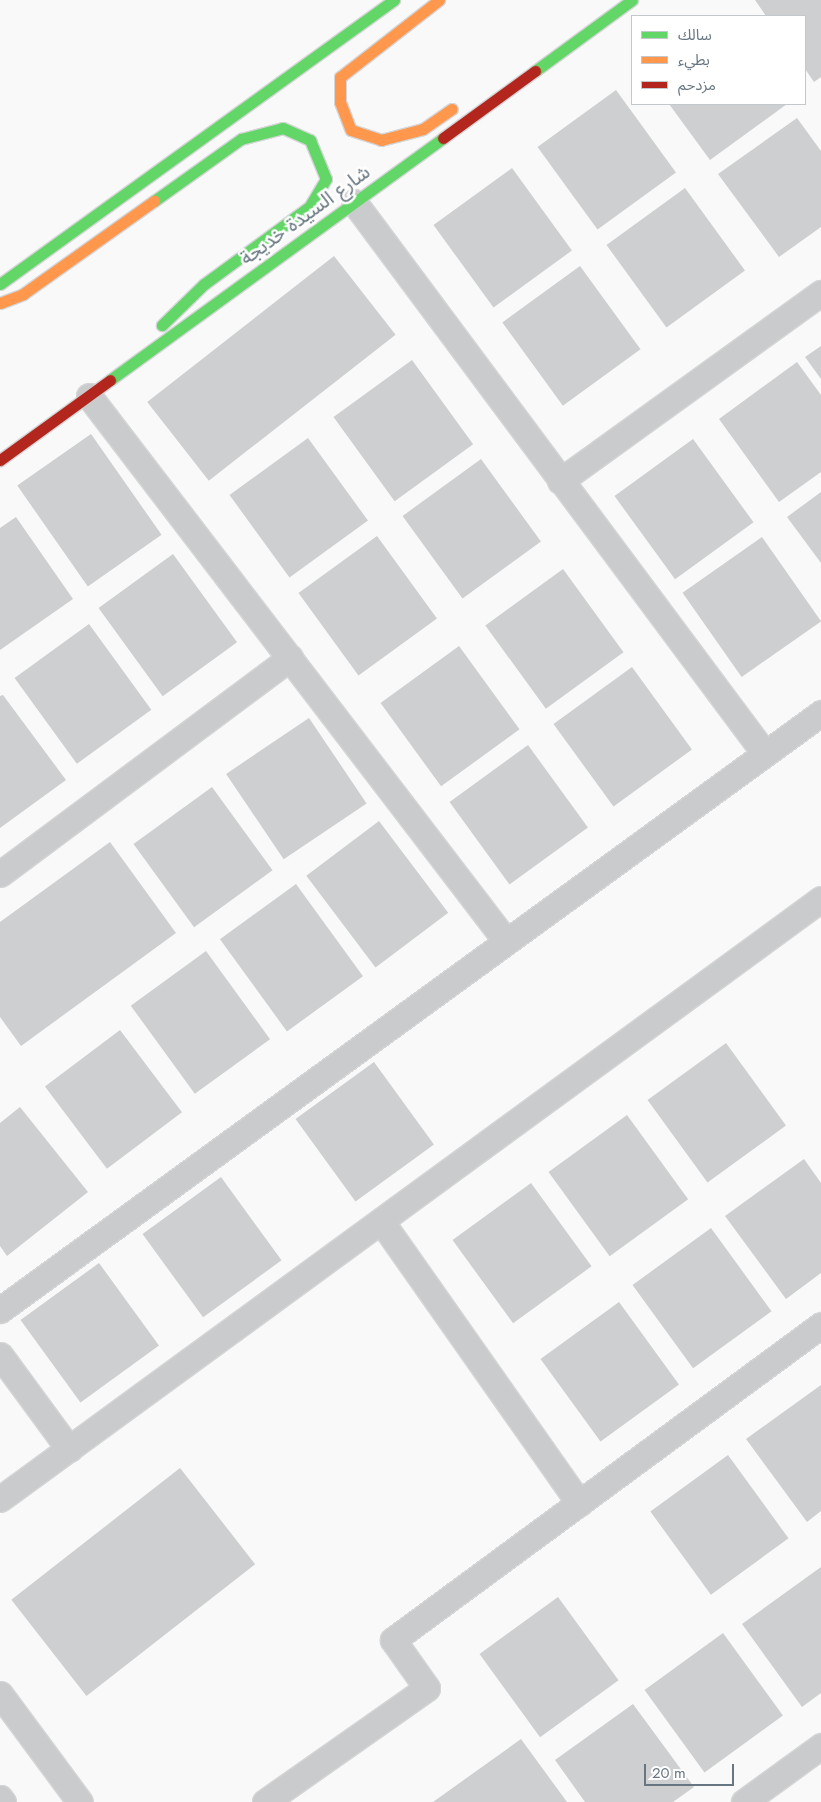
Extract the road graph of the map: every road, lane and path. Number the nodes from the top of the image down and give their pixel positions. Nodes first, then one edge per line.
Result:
1 (394, 0) edge
2 (439, 0) edge
3 (632, 0) edge
4 (464, 100) dead end
5 (354, 202) junction
6 (0, 284) edge
7 (821, 293) edge
8 (0, 303) edge
9 (89, 396) junction
10 (0, 460) edge
11 (560, 481) junction
12 (290, 658) junction
13 (821, 713) edge
14 (765, 754) junction
15 (0, 874) edge
16 (821, 900) edge
17 (506, 941) junction
18 (381, 1221) junction
19 (0, 1310) edge
20 (821, 1325) edge
21 (0, 1355) edge
22 (69, 1449) junction
23 (0, 1499) edge
24 (579, 1503) junction
25 (0, 1694) edge
26 (821, 1746) edge
27 (0, 1798) edge
28 (3, 1802) edge
29 (80, 1802) edge
30 (266, 1802) edge
31 (744, 1802) edge

1 - 6 street
2 - 4 street
3 - 5 street, شارع السيدة خديجة
5 - 9 street, شارع السيدة خديجة
5 - 11 street
7 - 11 street
8 - 9 street
9 - 10 street, شارع السيدة خديجة
9 - 12 street
11 - 14 street
12 - 15 street
12 - 17 street
13 - 14 street
14 - 17 street
16 - 18 street
17 - 19 street
18 - 22 street
18 - 24 street
20 - 24 street
21 - 22 street
22 - 23 street
24 - 30 street
25 - 29 street
26 - 31 street
27 - 28 street

